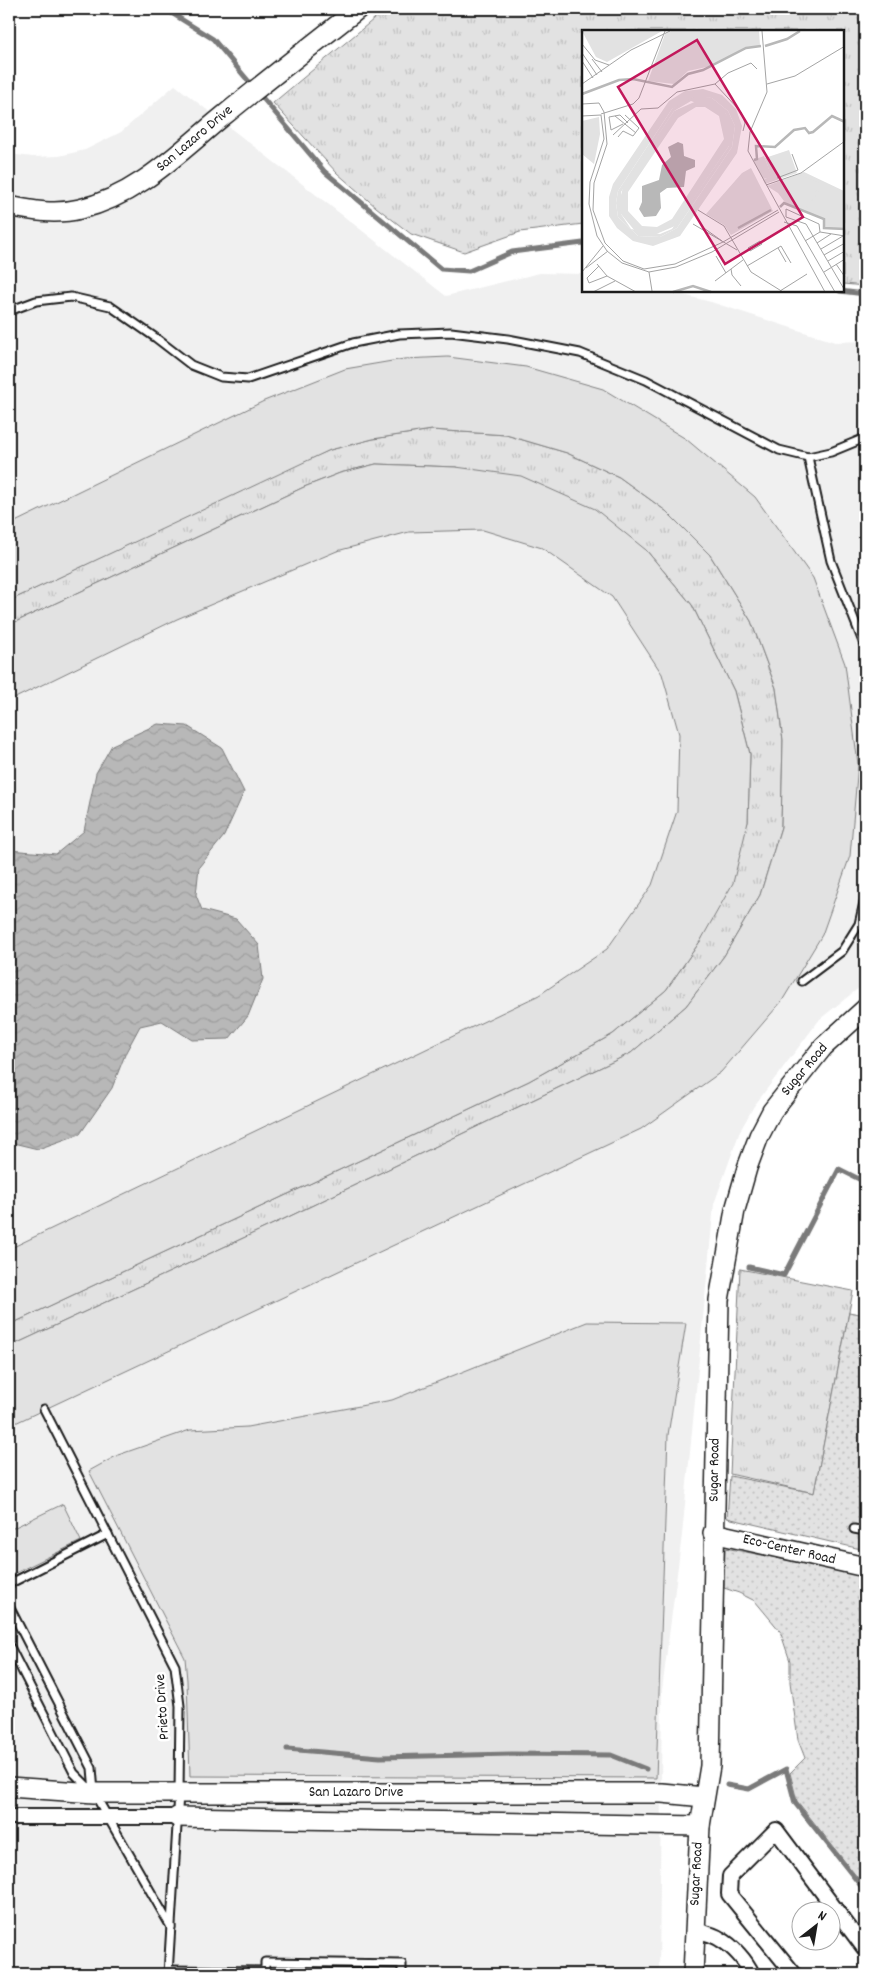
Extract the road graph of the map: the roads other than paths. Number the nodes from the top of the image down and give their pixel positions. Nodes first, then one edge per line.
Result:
1 (358, 9) edge
2 (9, 206) edge
3 (9, 311) edge
4 (865, 438) edge
5 (808, 457) junction
6 (865, 647) edge
7 (865, 898) edge
8 (802, 981) dead end
9 (865, 1009) edge
10 (44, 1409) dead end
11 (854, 1529) dead end
12 (865, 1531) edge
13 (713, 1533) junction
14 (108, 1534) junction
15 (865, 1567) edge
16 (9, 1584) edge
17 (9, 1606) edge
18 (9, 1645) edge
19 (9, 1787) edge
20 (94, 1793) junction
21 (179, 1793) junction
22 (704, 1796) junction
23 (9, 1817) edge
24 (108, 1817) junction
25 (177, 1817) junction
26 (700, 1826) junction
27 (171, 1927) junction
28 (694, 1930) junction
29 (865, 1949) edge
30 (168, 1972) edge
31 (265, 1972) edge
32 (402, 1974) edge
33 (693, 1974) edge
34 (752, 1974) edge
35 (794, 1974) edge

1 - 2 street, San Lazaro Drive
3 - 5 lane
4 - 5 lane
5 - 6 lane
7 - 8 lane
9 - 13 street, Sugar Road
10 - 14 lane, Prieto Drive
11 - 12 lane
13 - 15 street, Eco-Center Road
13 - 22 street, Sugar Road
14 - 16 lane
14 - 21 lane, Prieto Drive
17 - 20 lane
18 - 20 lane
19 - 20 street, San Lazaro Drive
20 - 21 street, San Lazaro Drive
20 - 24 lane
21 - 22 street, San Lazaro Drive
21 - 25 lane, Prieto Drive
22 - 26 street, Sugar Road
23 - 24 street, San Lazaro Drive
24 - 25 street, San Lazaro Drive
24 - 27 lane
25 - 26 street, San Lazaro Drive
25 - 27 lane, Prieto Drive
26 - 28 street, Sugar Road
27 - 30 lane, Prieto Drive
28 - 33 street, Sugar Road
28 - 34 street
29 - 35 street
30 - 31 lane
31 - 32 lane

